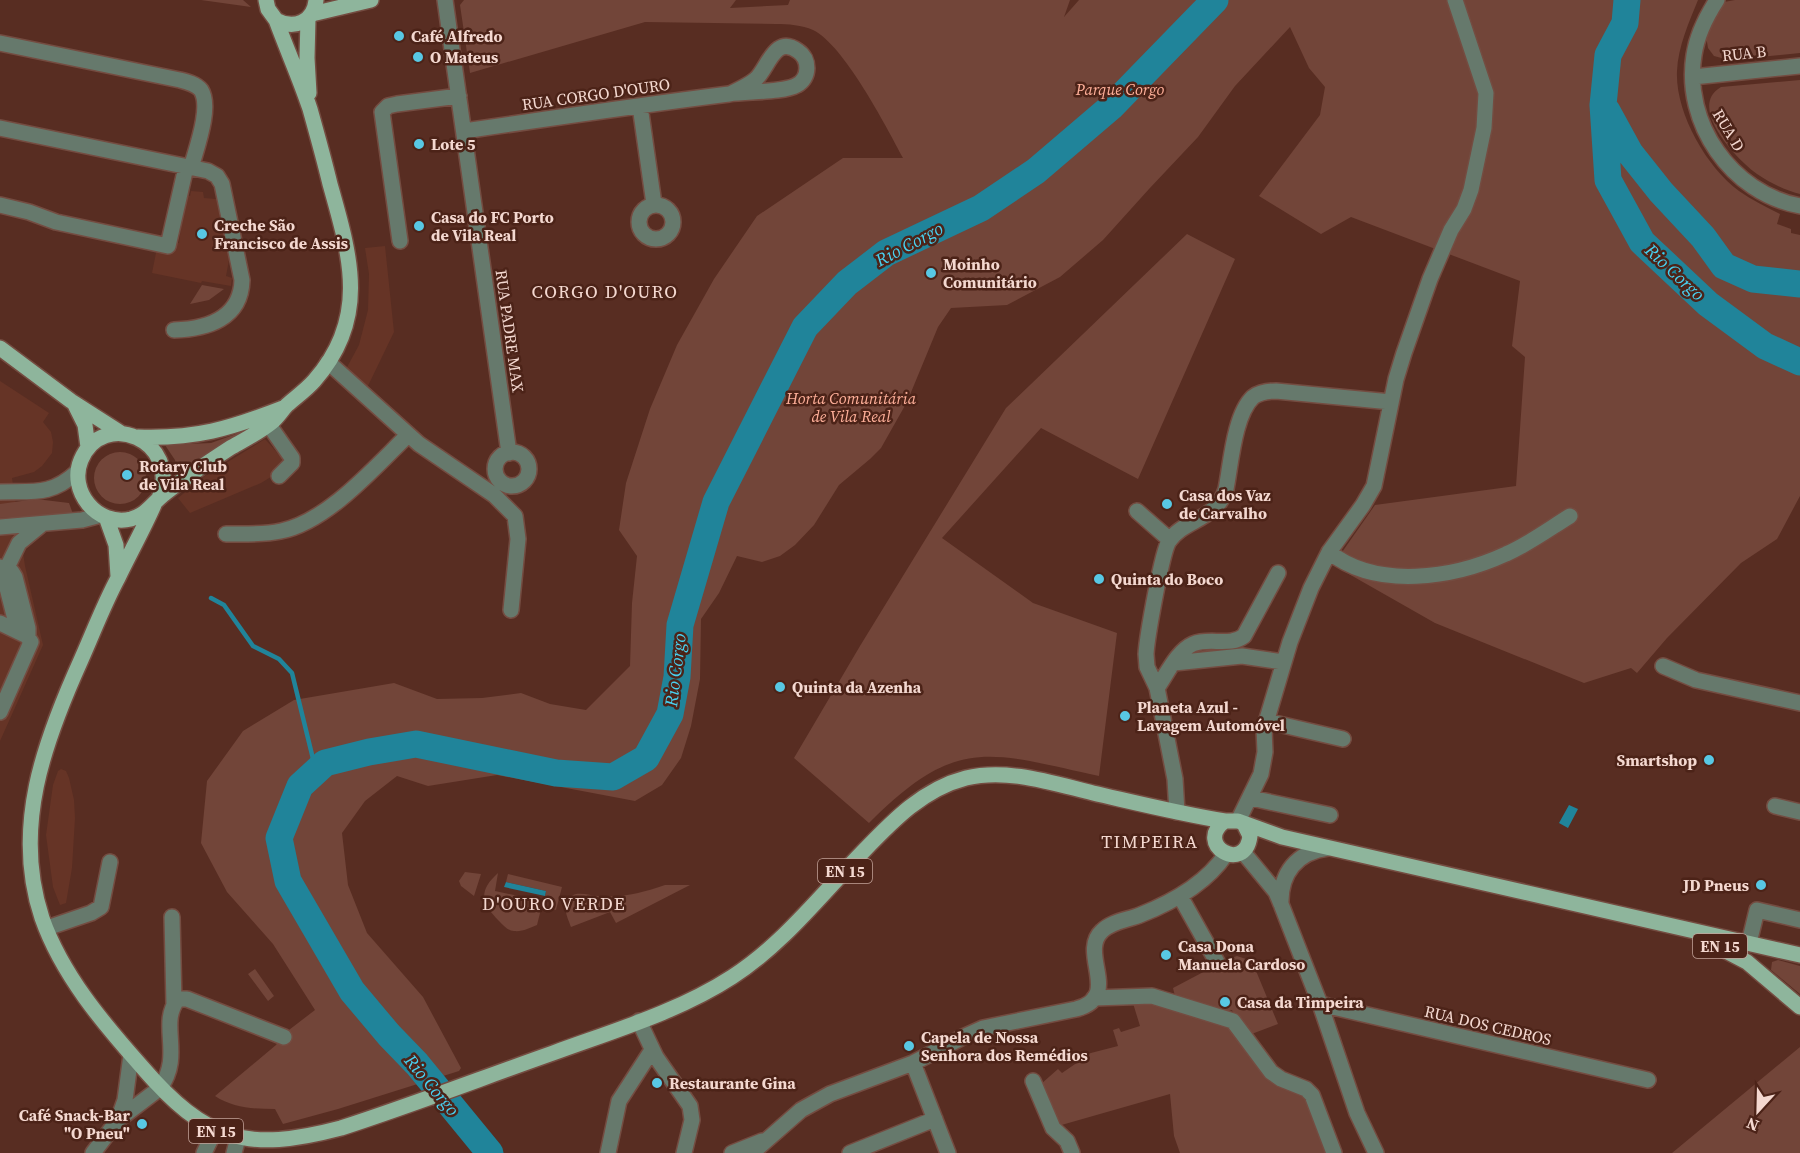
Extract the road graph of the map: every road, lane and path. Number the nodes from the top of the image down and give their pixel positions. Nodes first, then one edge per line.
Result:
1 (261, 0) edge
2 (266, 0) edge
3 (371, 0) edge
4 (445, 0) edge
5 (1455, 0) edge
6 (1717, 0) edge
7 (312, 11) edge
8 (274, 18) junction
9 (0, 43) edge
10 (1800, 66) edge
11 (1693, 77) junction
12 (732, 93) junction
13 (459, 96) junction
14 (640, 106) junction
15 (309, 108) junction
16 (0, 128) edge
17 (464, 130) junction
18 (189, 167) junction
19 (654, 204) dead end
20 (0, 205) edge
21 (1800, 206) edge
22 (399, 241) dead end
23 (174, 330) dead end
24 (0, 348) edge
25 (328, 362) junction
26 (71, 400) junction
27 (1391, 402) junction
28 (285, 406) junction
29 (269, 425) junction
30 (121, 433) junction
31 (408, 435) junction
32 (138, 437) junction
33 (88, 447) junction
34 (509, 453) dead end
35 (77, 472) junction
36 (279, 476) dead end
37 (0, 492) edge
38 (31, 492) junction
39 (0, 499) edge
40 (157, 501) junction
41 (1137, 511) dead end
42 (104, 516) junction
43 (1570, 516) dead end
44 (41, 524) junction
45 (0, 527) edge
46 (225, 534) dead end
47 (1170, 540) junction
48 (1329, 552) junction
49 (1278, 573) dead end
50 (1, 576) edge
51 (118, 578) junction
52 (511, 610) dead end
53 (0, 623) edge
54 (23, 634) junction
55 (1283, 662) junction
56 (1174, 663) junction
57 (1663, 666) dead end
58 (1157, 688) junction
59 (1800, 703) edge
60 (0, 711) edge
61 (1266, 722) junction
62 (1343, 739) dead end
63 (1251, 798) junction
64 (1775, 806) dead end
65 (1800, 812) edge
66 (1184, 814) junction
67 (1330, 815) dead end
68 (1236, 822) junction
69 (1215, 835) junction
70 (1282, 837) junction
71 (1246, 847) junction
72 (1328, 848) junction
73 (1226, 854) junction
74 (110, 862) dead end
75 (1180, 896) junction
76 (1281, 904) junction
77 (1625, 914) junction
78 (172, 917) dead end
79 (1755, 919) junction
80 (1800, 920) edge
81 (47, 928) junction
82 (1800, 930) edge
83 (1749, 943) junction
84 (1800, 955) edge
85 (1217, 962) dead end
86 (1094, 998) junction
87 (1320, 1004) junction
88 (174, 1005) junction
89 (1800, 1007) edge
90 (639, 1021) junction
91 (284, 1037) dead end
92 (652, 1050) junction
93 (131, 1055) junction
94 (913, 1063) junction
95 (1648, 1080) dead end
96 (1033, 1081) dead end
97 (160, 1088) junction
98 (935, 1119) junction
99 (118, 1120) junction
100 (215, 1130) junction
101 (765, 1140) junction
102 (236, 1146) edge
103 (93, 1153) edge
104 (204, 1153) edge
105 (608, 1153) edge
106 (684, 1153) edge
107 (732, 1153) edge
108 (752, 1153) edge
109 (850, 1153) edge
110 (948, 1153) edge
111 (1072, 1153) edge
112 (1334, 1153) edge
113 (1376, 1153) edge

1 - 8 street
2 - 8 main road
3 - 7 main road
4 - 13 street, RUA PADRE MAX
5 - 27 street
6 - 11 street, RUA D
7 - 8 main road
7 - 15 main road
8 - 15 main road
9 - 18 street
10 - 11 street, RUA B
11 - 21 street, RUA D
12 - 12 street, RUA CORGO D'OURO
12 - 14 street, RUA CORGO D'OURO
13 - 17 street, RUA PADRE MAX
13 - 22 street
14 - 17 street, RUA CORGO D'OURO
14 - 19 street
15 - 25 main road
16 - 18 street
17 - 34 street, RUA PADRE MAX
18 - 20 street
18 - 23 street
24 - 26 main road
25 - 28 main road
25 - 31 street
26 - 30 main road
26 - 33 main road
27 - 47 street
27 - 48 street
28 - 29 main road
28 - 32 main road
29 - 36 street
29 - 40 main road
30 - 32 main road
30 - 33 main road
31 - 46 street
31 - 52 street
32 - 40 main road, EN 15
33 - 35 main road
35 - 38 street
35 - 42 main road, EN 15
37 - 38 street
38 - 39 street
40 - 42 main road
40 - 51 main road, EN 15
41 - 47 street
42 - 44 street
42 - 51 main road, EN 15
43 - 48 street
44 - 45 street
44 - 50 street
47 - 58 street
48 - 55 street
49 - 56 street
50 - 54 street
51 - 81 main road, EN 15
53 - 54 street
54 - 60 street
55 - 56 street
55 - 61 street
56 - 58 street
57 - 59 street
58 - 66 street
61 - 62 street
61 - 63 street
63 - 67 street
63 - 68 street
64 - 65 street
66 - 68 main road, EN 15
66 - 69 main road, EN 15
66 - 90 main road, EN 15
68 - 69 main road
68 - 70 main road, EN 15
68 - 71 main road
69 - 73 main road, EN 15
70 - 71 main road, EN 15
70 - 72 main road, EN 15
71 - 73 main road, EN 15
71 - 76 street
72 - 76 street
72 - 77 main road, EN 15
73 - 75 street
74 - 81 street
75 - 85 street
75 - 86 street
76 - 87 street
77 - 83 main road, EN 15
77 - 89 main road, EN 15
78 - 88 street
79 - 80 street
79 - 82 street
79 - 83 street
81 - 93 main road, EN 15
83 - 84 main road, EN 15
86 - 94 street
86 - 112 street
87 - 95 street, RUA DOS CEDROS
87 - 113 street
88 - 91 street
88 - 97 street
90 - 92 street
90 - 102 main road, EN 15
92 - 105 street
92 - 106 street
93 - 97 main road, EN 15
93 - 99 street
94 - 98 street
94 - 101 street
96 - 111 street
97 - 99 street
97 - 100 main road, EN 15
98 - 109 street
98 - 110 street
99 - 103 street
100 - 102 main road, EN 15
100 - 104 street
101 - 107 street
101 - 108 street

